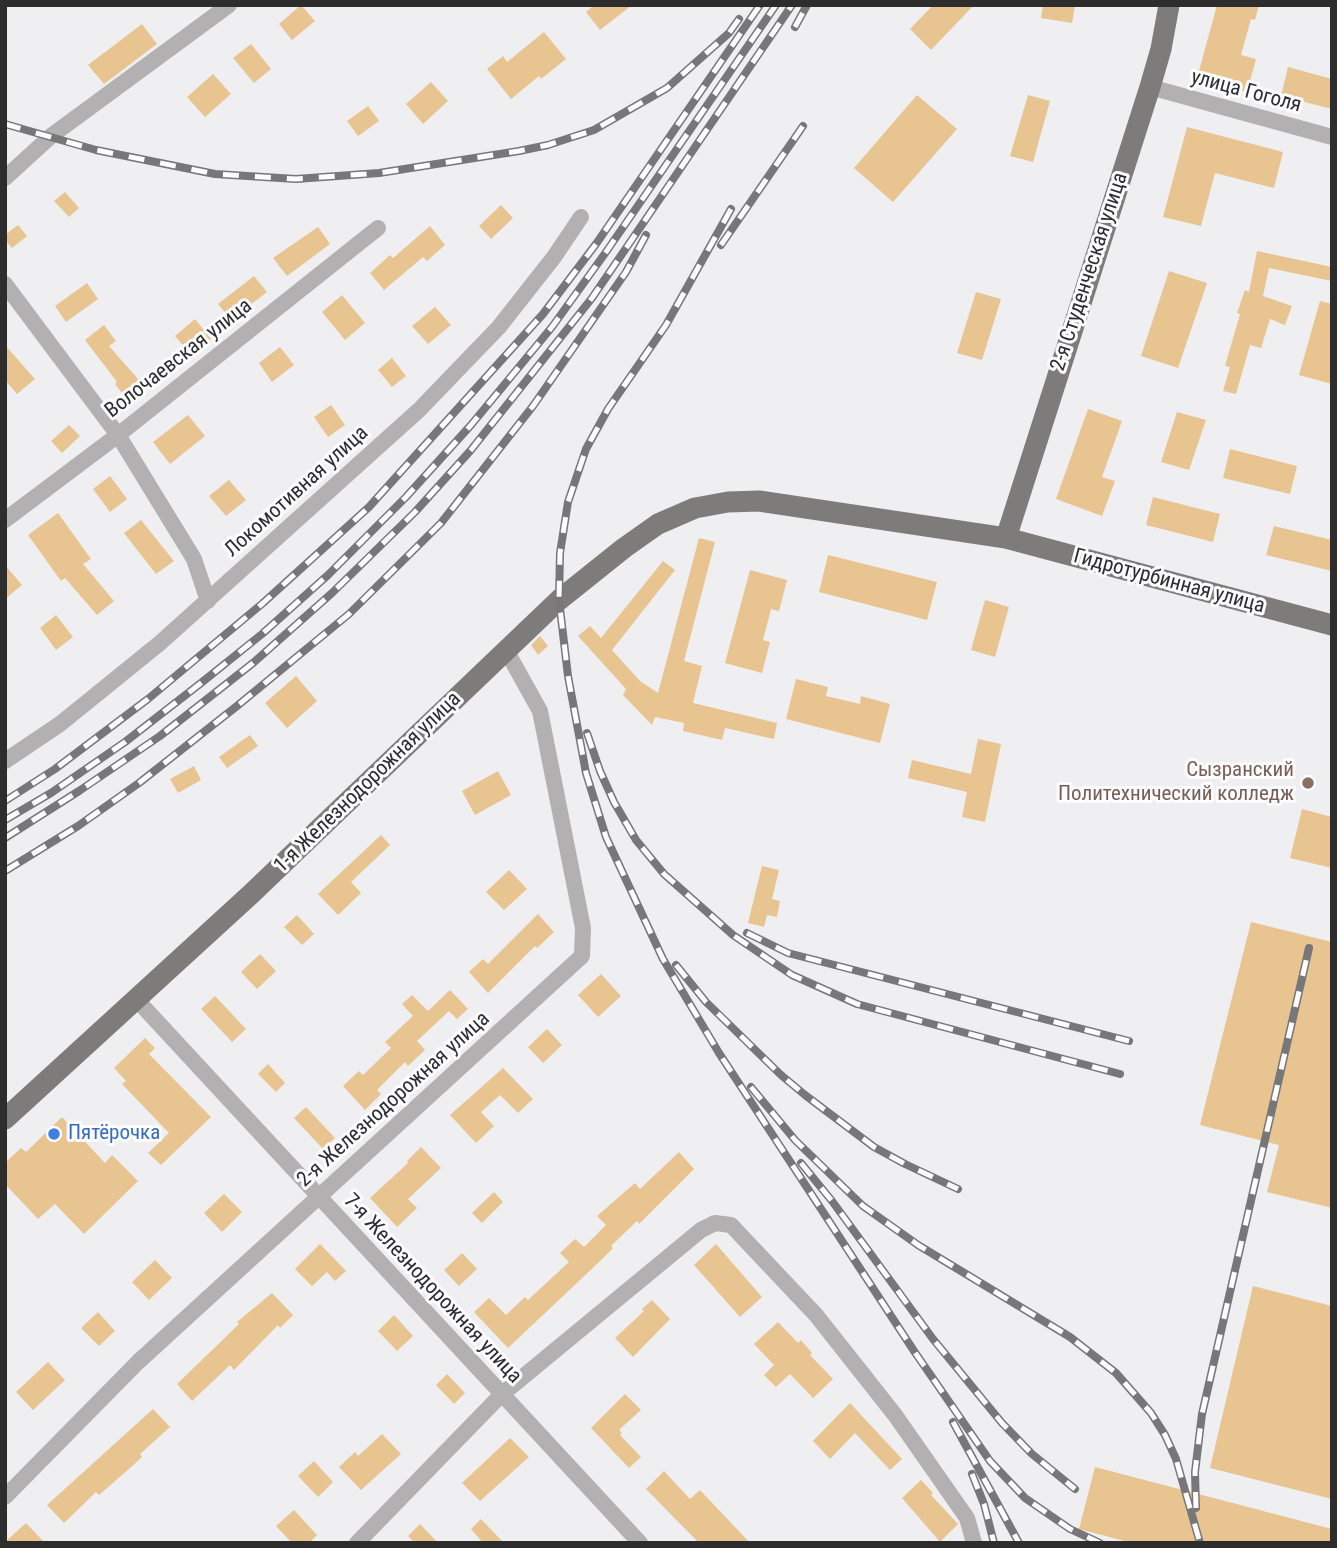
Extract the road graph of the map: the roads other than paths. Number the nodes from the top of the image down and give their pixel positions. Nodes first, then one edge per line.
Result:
1 (229, 5) edge
2 (1169, 5) edge
3 (1150, 88) junction
4 (1332, 136) edge
5 (5, 178) edge
6 (581, 217) dead end
7 (378, 228) dead end
8 (5, 284) edge
9 (118, 435) junction
10 (759, 501) joint
11 (5, 520) edge
12 (1006, 538) junction
13 (208, 601) junction
14 (1332, 625) edge
15 (506, 650) junction
16 (5, 761) edge
17 (137, 1000) junction
18 (5, 1119) edge
19 (319, 1197) junction
20 (501, 1395) junction
21 (5, 1497) edge
22 (357, 1543) edge
23 (640, 1543) edge
24 (974, 1543) edge

1 - 5 street
2 - 3 main road, 2-я Студенческая улица
3 - 4 street, улица Гоголя
3 - 12 main road, 2-я Студенческая улица
6 - 13 street, Локомотивная улица
7 - 9 street, Волочаевская улица
8 - 9 street
9 - 11 street, Волочаевская улица
9 - 13 street
10 - 12 main road, Гидротурбинная улица
10 - 15 main road, 1-я Железнодорожная улица
12 - 14 main road, Гидротурбинная улица
13 - 16 street, Локомотивная улица
15 - 17 main road, 1-я Железнодорожная улица
15 - 19 street, 2-я Железнодорожная улица
17 - 18 main road, 1-я Железнодорожная улица
17 - 19 street, 7-я Железнодорожная улица
19 - 20 street, 7-я Железнодорожная улица
19 - 21 street, 2-я Железнодорожная улица
20 - 22 street
20 - 23 street, 7-я Железнодорожная улица
20 - 24 street

